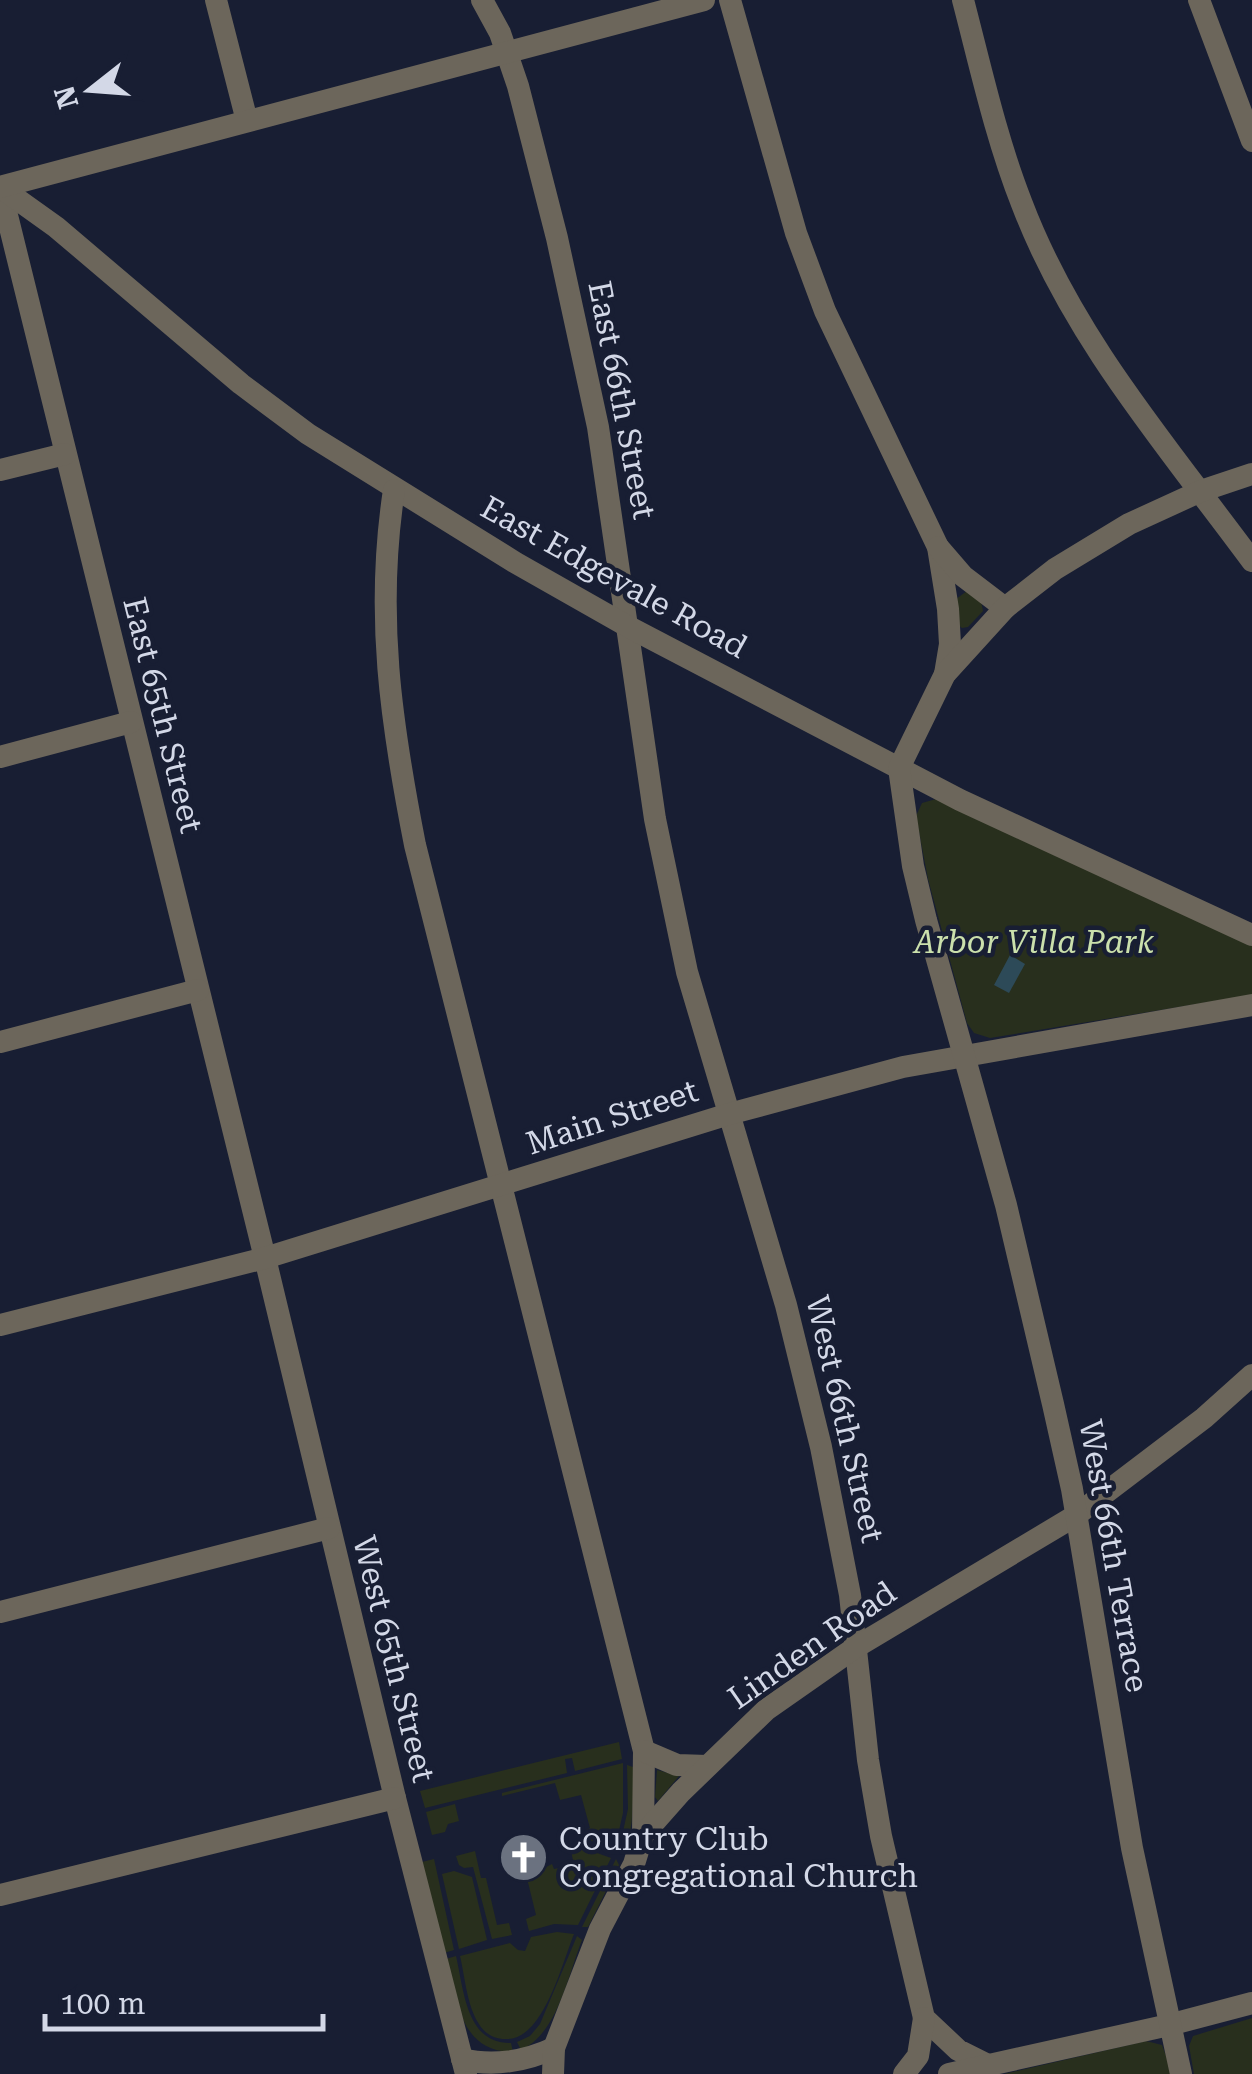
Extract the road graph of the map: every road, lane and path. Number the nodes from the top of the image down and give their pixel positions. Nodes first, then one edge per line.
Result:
1 (216, 0) edge
2 (482, 0) edge
3 (704, 0) edge
4 (730, 0) edge
5 (963, 0) edge
6 (1199, 0) edge
7 (508, 52) junction
8 (247, 121) junction
9 (1252, 141) edge
10 (0, 187) edge
11 (64, 454) junction
12 (0, 470) edge
13 (1252, 474) edge
14 (394, 490) junction
15 (1200, 492) junction
16 (938, 547) junction
17 (1252, 561) edge
18 (1005, 608) junction
19 (628, 626) junction
20 (945, 674) junction
21 (131, 722) junction
22 (0, 757) edge
23 (899, 768) junction
24 (1252, 934) edge
25 (198, 990) junction
26 (1252, 1005) edge
27 (0, 1042) edge
28 (963, 1054) junction
29 (729, 1114) junction
30 (501, 1186) junction
31 (266, 1258) junction
32 (0, 1325) edge
33 (1252, 1375) edge
34 (1075, 1516) junction
35 (328, 1528) junction
36 (0, 1612) edge
37 (856, 1647) junction
38 (644, 1751) junction
39 (707, 1766) junction
40 (394, 1798) junction
41 (644, 1836) junction
42 (0, 1895) edge
43 (1252, 2003) edge
44 (924, 2018) junction
45 (1169, 2026) junction
46 (554, 2048) junction
47 (988, 2065) junction
48 (464, 2066) edge
49 (552, 2074) edge
50 (904, 2074) edge
51 (948, 2074) edge
52 (1182, 2074) edge

1 - 8 street
2 - 7 street, East 66th Street
3 - 7 street
4 - 16 street
5 - 15 street
6 - 9 street
7 - 8 street
7 - 19 street, East 66th Street
8 - 10 street
10 - 11 street, East 65th Street
10 - 14 street, East Edgevale Road
11 - 12 street
11 - 21 street, East 65th Street
13 - 15 street
14 - 19 street, East Edgevale Road
14 - 30 street
15 - 17 street
15 - 18 street
16 - 18 street
16 - 20 street
18 - 20 street
19 - 23 street, East Edgevale Road
19 - 29 street, East 66th Street
20 - 23 street
21 - 22 street
21 - 25 street, East 65th Street
23 - 24 street, East Edgevale Road
23 - 28 street, West 66th Terrace
25 - 27 street
25 - 31 street, East 65th Street
26 - 28 street, Main Street
28 - 29 street, Main Street
28 - 34 street, West 66th Terrace
29 - 30 street, Main Street
29 - 37 street, West 66th Street
30 - 31 street, Main Street
30 - 38 street
31 - 32 street, Main Street
31 - 35 street, West 65th Street
33 - 34 street, Linden Road
34 - 37 street, Linden Road
34 - 45 street, West 66th Terrace
35 - 36 street
35 - 40 street, West 65th Street
37 - 39 street, Linden Road
37 - 44 street, West 66th Street
38 - 39 street
38 - 41 street
39 - 41 street, Linden Road
40 - 42 street
40 - 48 street, West 65th Street
41 - 46 street, Linden Road
43 - 45 street
44 - 47 street
44 - 50 street
45 - 47 street
45 - 52 street, West 66th Terrace
46 - 48 street
46 - 49 street
47 - 51 street

